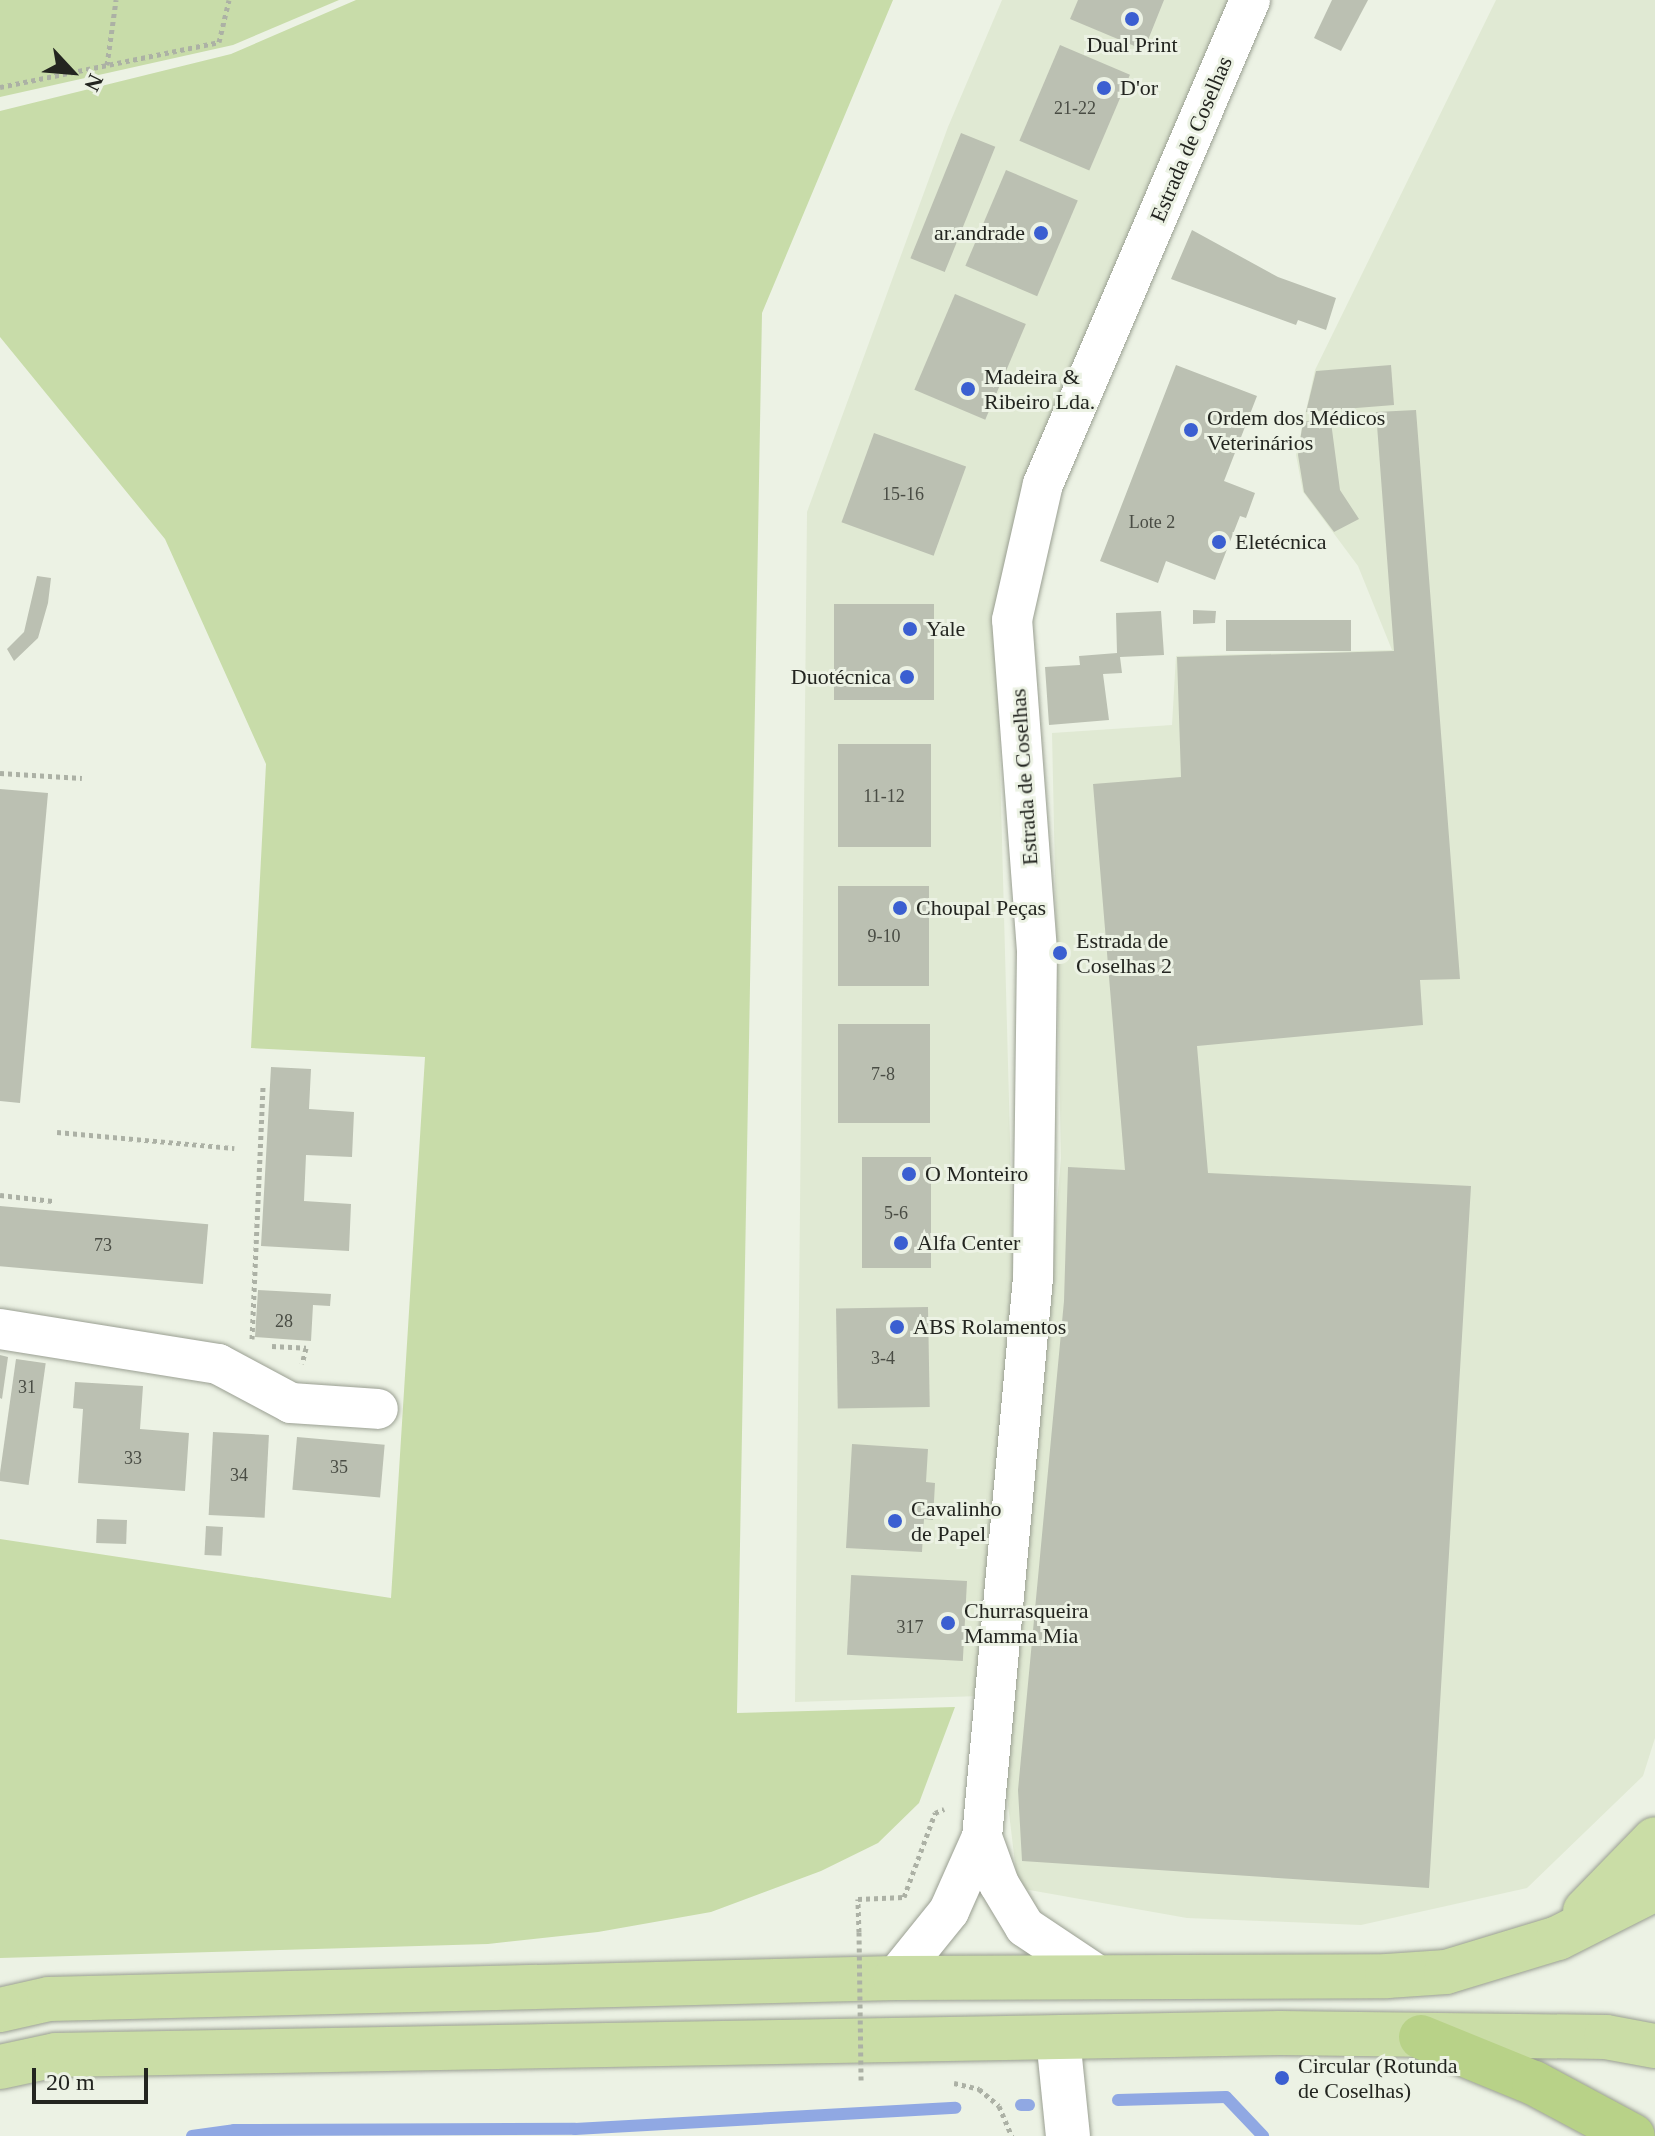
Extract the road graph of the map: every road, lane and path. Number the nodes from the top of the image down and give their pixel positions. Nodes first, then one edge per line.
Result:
1 (116, 0) edge
2 (229, 0) edge
3 (1250, 0) edge
4 (107, 65) junction
5 (0, 87) edge
6 (0, 773) edge
7 (82, 778) dead end
8 (263, 1086) dead end
9 (57, 1132) dead end
10 (234, 1148) dead end
11 (0, 1195) edge
12 (53, 1201) dead end
13 (0, 1329) edge
14 (291, 1403) junction
15 (378, 1409) dead end
16 (935, 1813) dead end
17 (982, 1837) junction
18 (1655, 1839) edge
19 (1655, 1889) edge
20 (1558, 1938) junction
21 (1100, 1977) junction
22 (895, 1978) junction
23 (0, 2010) edge
24 (1421, 2037) junction
25 (1058, 2038) junction
26 (1655, 2046) edge
27 (0, 2067) edge
28 (956, 2083) dead end
29 (861, 2084) dead end
30 (1012, 2136) edge
31 (1068, 2136) edge
32 (1633, 2136) edge

1 - 4 path
2 - 4 path
3 - 17 street, Estrada de Coselhas
4 - 5 path
6 - 7 path
8 - 14 path
9 - 10 path
11 - 12 path
13 - 14 street
14 - 15 street
16 - 29 path, bridge
17 - 21 street, Estrada de Coselhas
17 - 22 street, Estrada de Coselhas
18 - 20 main road
19 - 20 main road
20 - 21 main road
21 - 22 main road
22 - 23 main road
24 - 25 main road
24 - 26 main road
24 - 32 highway
25 - 27 main road
25 - 31 street
28 - 30 path

